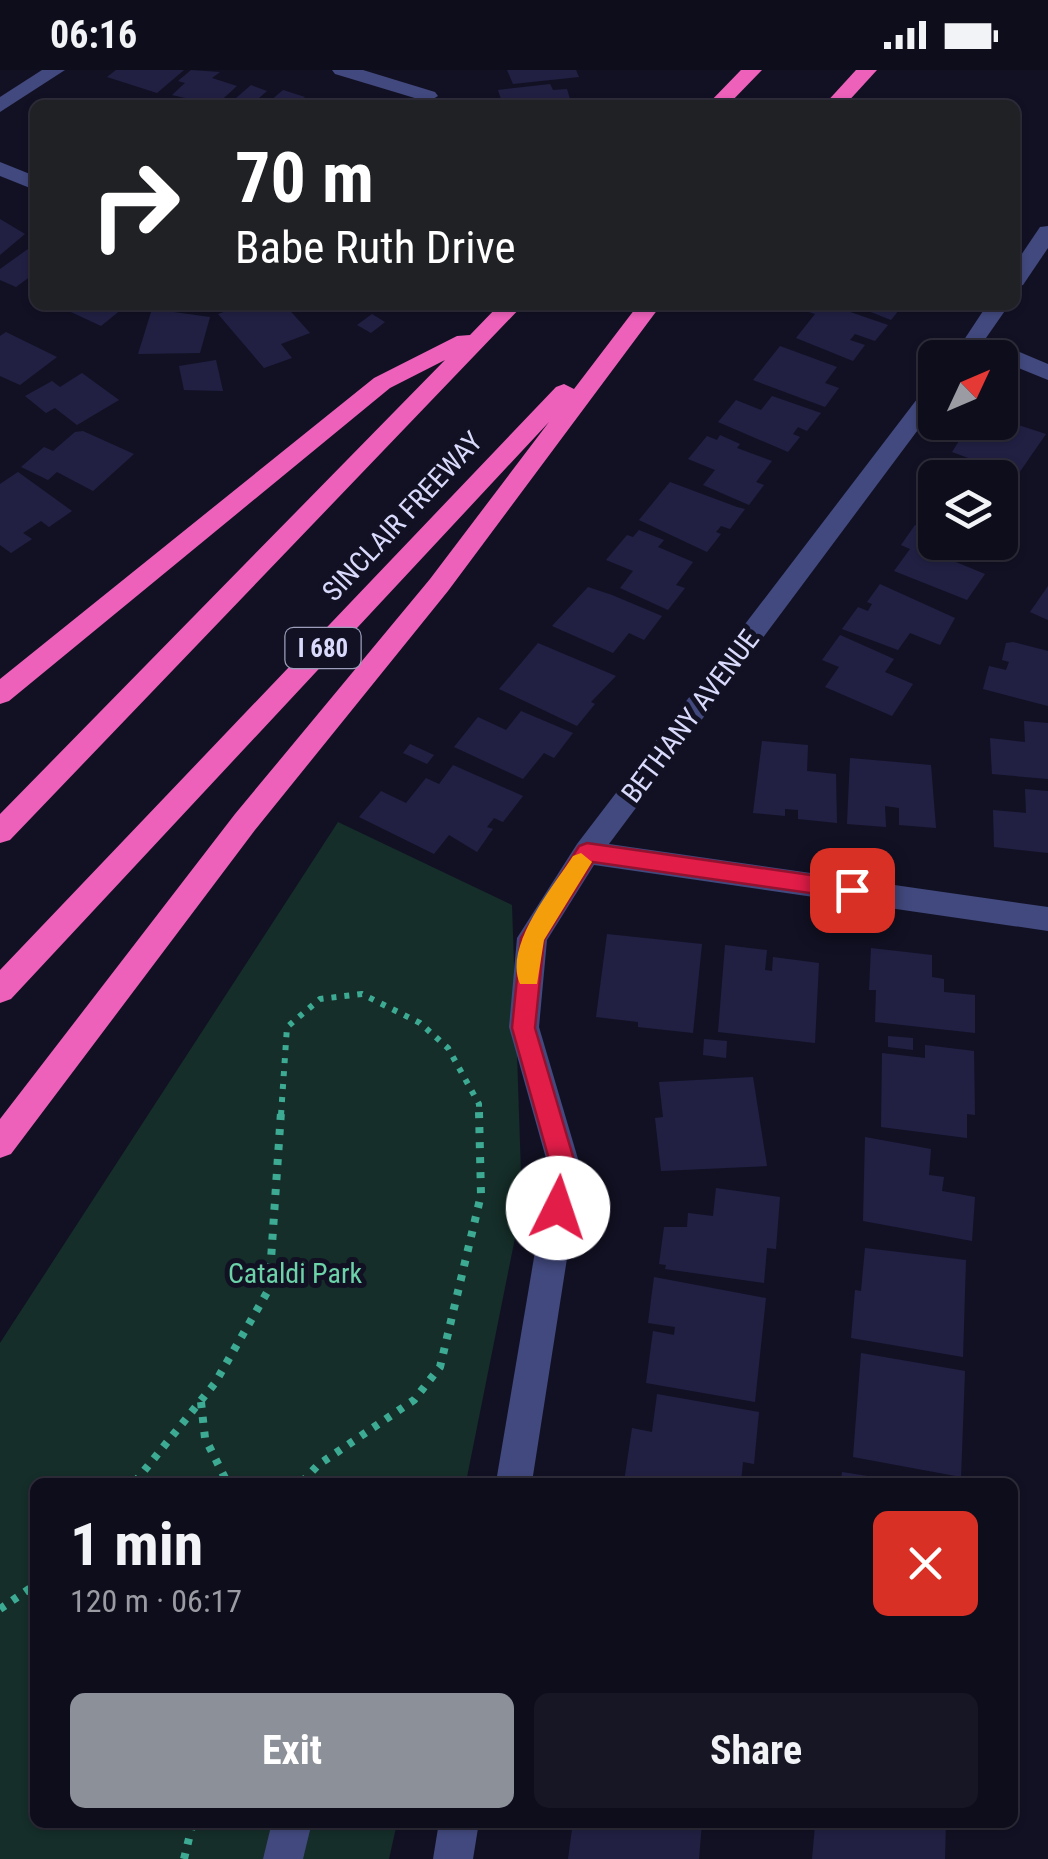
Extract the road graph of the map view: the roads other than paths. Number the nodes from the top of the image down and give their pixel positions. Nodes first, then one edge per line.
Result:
1 (54, 70) edge
2 (342, 70) edge
3 (752, 70) edge
4 (867, 70) edge
5 (428, 96) dead end
6 (721, 100) edge
7 (839, 100) edge
8 (0, 106) edge
9 (0, 168) edge
10 (30, 182) edge
11 (1048, 232) edge
12 (1020, 273) edge
13 (507, 310) edge
14 (643, 310) edge
15 (644, 310) edge
16 (994, 310) edge
17 (486, 331) junction
18 (973, 340) edge
19 (1018, 364) edge
20 (1048, 373) edge
21 (918, 414) edge
22 (0, 694) edge
23 (0, 832) edge
24 (587, 852) junction
25 (1048, 919) edge
26 (0, 990) edge
27 (0, 1144) edge
28 (515, 1478) edge
29 (291, 1828) edge
30 (458, 1828) edge
31 (283, 1859) edge
32 (453, 1859) edge

1 - 8 street
2 - 5 street
3 - 6 highway
4 - 7 highway
9 - 10 street
11 - 12 street
13 - 17 highway
14 - 26 highway, SINCLAIR FREEWAY / I 680
15 - 27 highway
16 - 18 street
17 - 22 highway
17 - 23 highway
19 - 20 street
21 - 24 street, BETHANY AVENUE
24 - 25 street
24 - 28 street, BETHANY AVENUE
29 - 31 street
30 - 32 street

